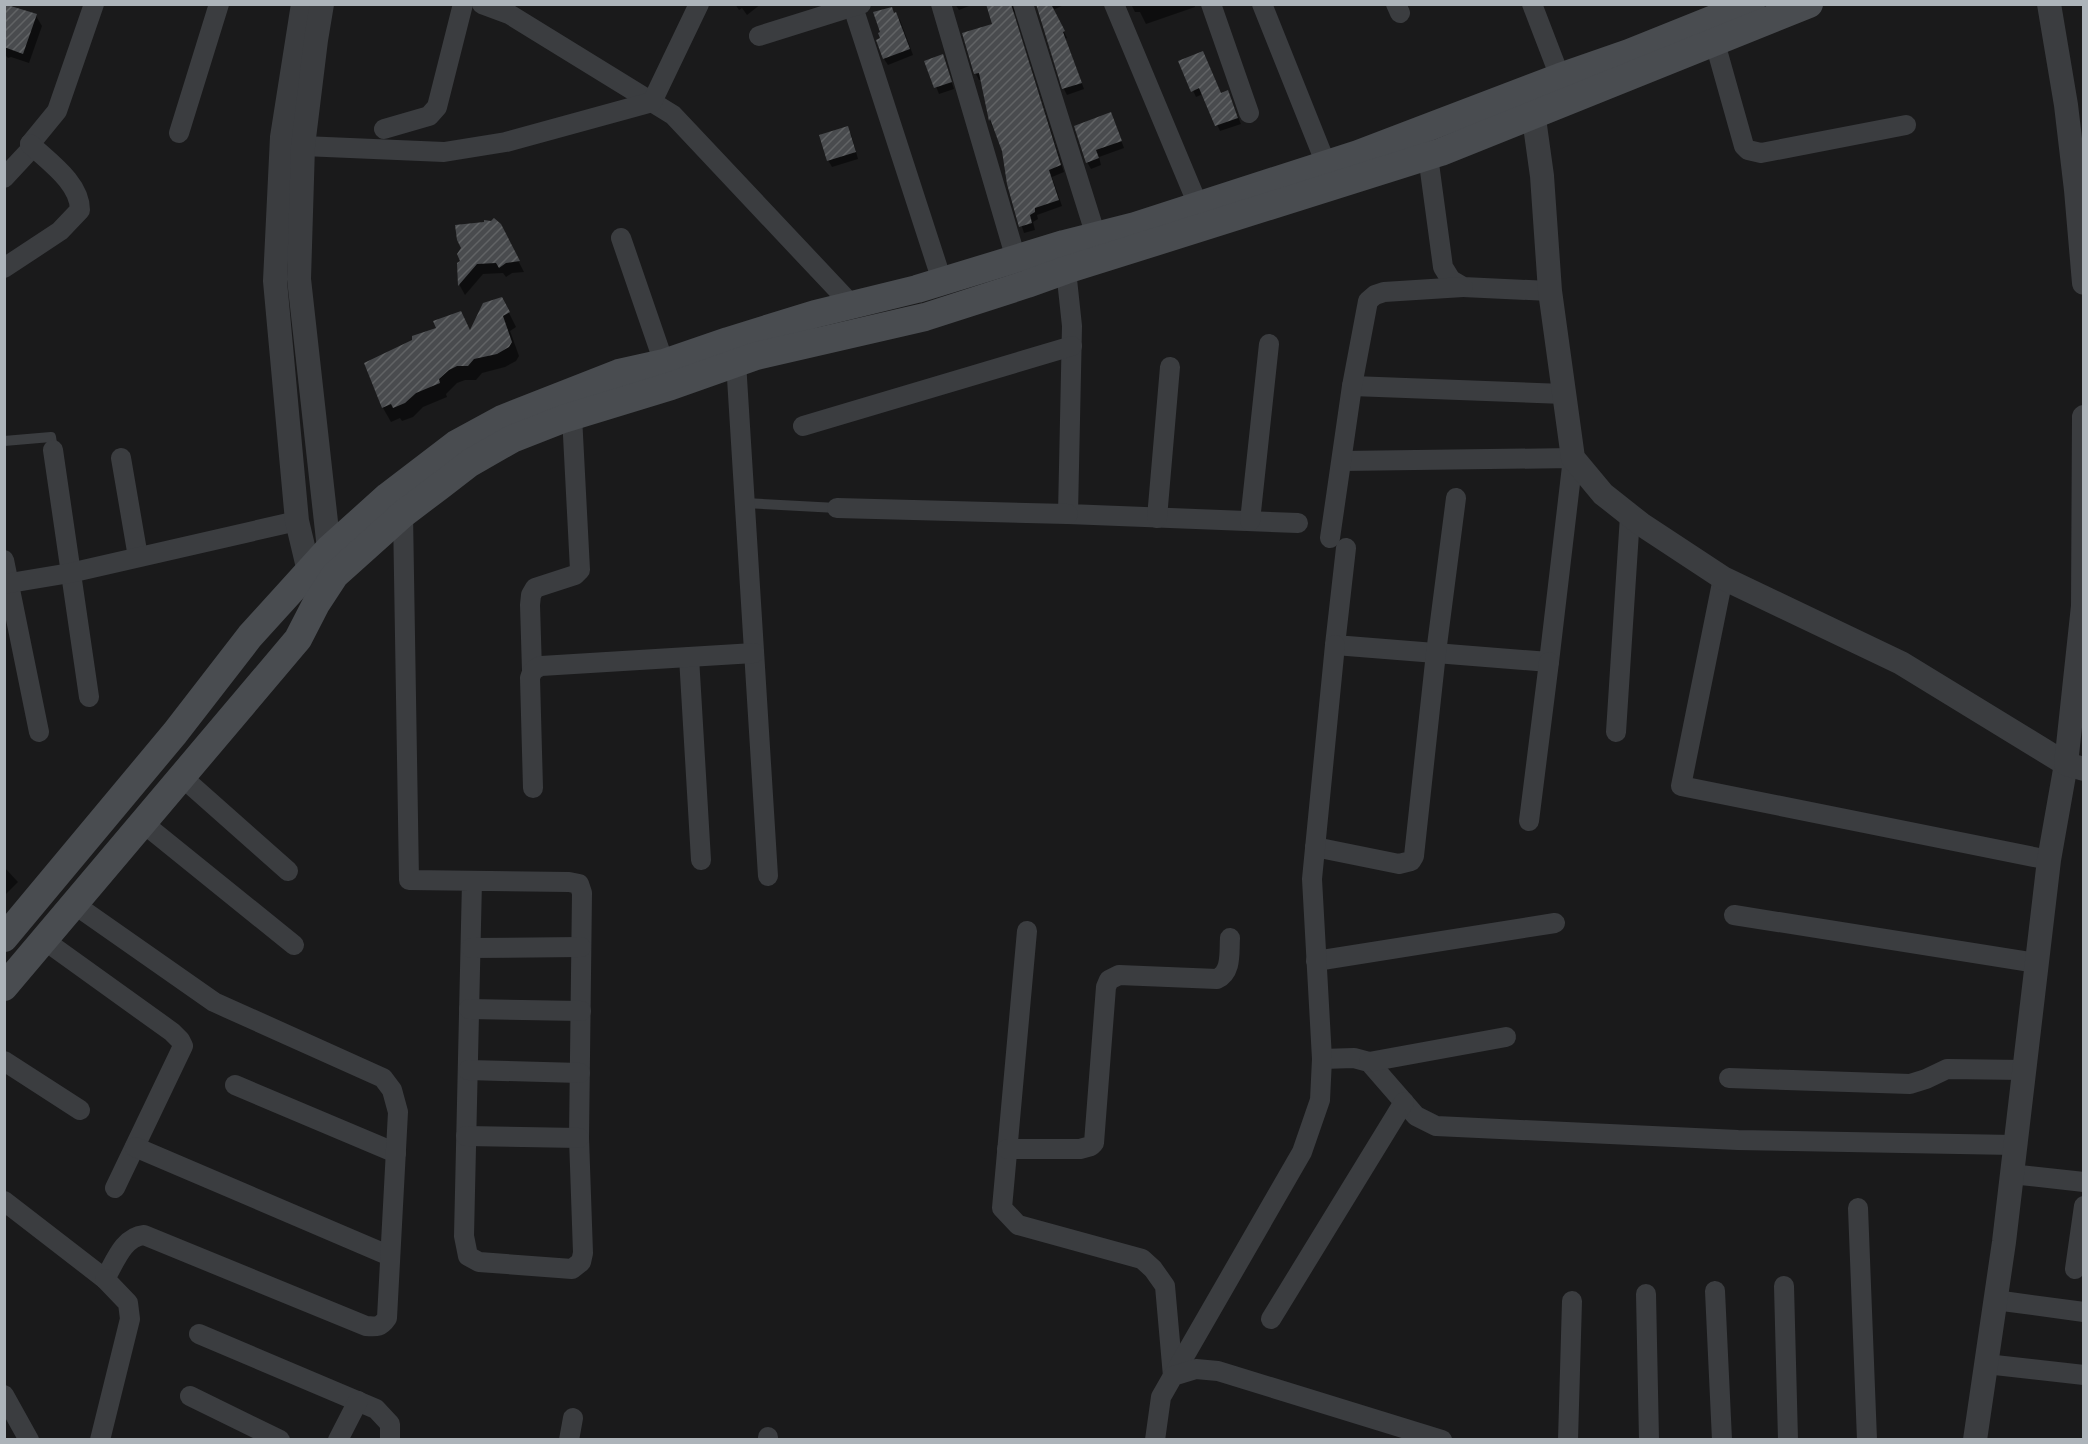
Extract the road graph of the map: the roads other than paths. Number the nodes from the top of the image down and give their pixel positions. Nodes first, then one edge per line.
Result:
1 (94, 4) edge
2 (219, 4) edge
3 (303, 4) edge
4 (322, 4) edge
5 (463, 4) edge
6 (482, 4) edge
7 (699, 4) edge
8 (941, 4) edge
9 (1023, 4) edge
10 (1114, 4) edge
11 (1211, 4) edge
12 (1262, 4) edge
13 (1532, 4) edge
14 (1750, 4) edge
15 (1809, 4) edge
16 (2049, 4) edge
17 (857, 6) edge
18 (513, 9) edge
19 (759, 36) dead end
20 (1715, 43) junction
21 (1560, 77) junction
22 (1531, 101) junction
23 (652, 102) junction
24 (2075, 104) edge
25 (1250, 112) dead end
26 (1906, 125) dead end
27 (384, 129) dead end
28 (179, 133) dead end
29 (30, 144) junction
30 (303, 146) junction
31 (1428, 156) junction
32 (1326, 164) junction
33 (4, 178) edge
34 (1198, 206) junction
35 (1096, 236) junction
36 (621, 238) dead end
37 (1017, 259) junction
38 (4, 268) edge
39 (1066, 270) junction
40 (942, 281) junction
41 (2084, 283) edge
42 (1463, 287) junction
43 (1550, 291) junction
44 (851, 304) junction
45 (1269, 344) dead end
46 (1072, 346) junction
47 (664, 363) junction
48 (736, 363) junction
49 (1170, 367) dead end
50 (1352, 386) junction
51 (1564, 394) junction
52 (572, 416) junction
53 (2084, 417) edge
54 (803, 426) dead end
55 (4, 441) edge
56 (53, 450) joint
57 (122, 458) dead end
58 (1573, 458) junction
59 (1342, 460) junction
60 (1456, 498) dead end
61 (745, 502) junction
62 (837, 508) joint
63 (403, 514) junction
64 (1068, 514) junction
65 (1630, 516) junction
66 (1157, 518) junction
67 (297, 521) junction
68 (1250, 521) junction
69 (1298, 523) dead end
70 (138, 557) junction
71 (4, 560) edge
72 (324, 564) junction
73 (70, 573) junction
74 (1723, 578) junction
75 (6, 584) edge
76 (1335, 645) junction
77 (754, 653) junction
78 (1436, 653) junction
79 (689, 657) junction
80 (1549, 662) junction
81 (532, 671) junction
82 (89, 697) dead end
83 (39, 732) dead end
84 (1616, 732) dead end
85 (2075, 767) edge
86 (182, 777) junction
87 (533, 788) dead end
88 (1529, 821) dead end
89 (143, 823) junction
90 (1315, 847) junction
91 (701, 860) dead end
92 (2049, 860) junction
93 (288, 871) dead end
94 (768, 876) dead end
95 (472, 881) junction
96 (74, 904) junction
97 (1734, 915) dead end
98 (1555, 923) dead end
99 (7, 928) edge
100 (1028, 931) dead end
101 (1230, 938) dead end
102 (44, 940) junction
103 (294, 945) dead end
104 (581, 947) junction
105 (471, 948) junction
106 (1317, 961) junction
107 (2037, 963) junction
108 (4, 987) edge
109 (469, 1009) junction
110 (581, 1011) junction
111 (1506, 1037) dead end
112 (1322, 1059) junction
113 (4, 1061) edge
114 (1369, 1062) junction
115 (468, 1070) junction
116 (2024, 1070) junction
117 (580, 1073) junction
118 (1730, 1078) dead end
119 (235, 1084) dead end
120 (1404, 1102) junction
121 (80, 1110) dead end
122 (466, 1136) junction
123 (579, 1138) junction
124 (2014, 1145) junction
125 (135, 1147) junction
126 (1007, 1149) junction
127 (396, 1152) junction
128 (2011, 1174) junction
129 (2084, 1182) edge
130 (115, 1188) dead end
131 (4, 1201) edge
132 (2084, 1206) edge
133 (1858, 1208) dead end
134 (390, 1256) junction
135 (2075, 1269) dead end
136 (105, 1279) junction
137 (1784, 1287) dead end
138 (1715, 1291) dead end
139 (1646, 1294) dead end
140 (1995, 1300) junction
141 (1572, 1301) dead end
142 (2084, 1312) edge
143 (1271, 1318) dead end
144 (199, 1334) dead end
145 (1986, 1364) junction
146 (2084, 1375) edge
147 (1173, 1376) junction
148 (4, 1395) edge
149 (190, 1396) dead end
150 (358, 1401) junction
151 (573, 1418) dead end
152 (29, 1440) edge
153 (100, 1440) edge
154 (280, 1440) edge
155 (338, 1440) edge
156 (390, 1440) edge
157 (569, 1440) edge
158 (1155, 1440) edge
159 (1442, 1440) edge
160 (1568, 1440) edge
161 (1649, 1440) edge
162 (1722, 1440) edge
163 (1788, 1440) edge
164 (1867, 1440) edge
165 (1974, 1440) edge

1 - 29 street
2 - 28 street
3 - 67 street
4 - 30 street
5 - 27 street
6 - 18 street
7 - 23 street
8 - 37 street
9 - 35 street
10 - 34 street
11 - 25 street
12 - 32 street
13 - 21 street
14 - 21 main road
15 - 20 main road
16 - 24 street
17 - 19 street
17 - 40 street
18 - 23 street
20 - 22 main road
20 - 26 street
21 - 22 main road
22 - 31 main road
22 - 32 main road
22 - 43 street
23 - 30 street
23 - 44 street
24 - 41 street
29 - 33 street
29 - 38 street
30 - 72 street
31 - 39 main road
31 - 42 street
32 - 34 main road
34 - 35 main road
35 - 37 main road
36 - 47 street
37 - 40 main road
39 - 46 street
39 - 48 main road
40 - 44 main road
42 - 43 street
42 - 50 street
43 - 51 street
44 - 47 main road
45 - 68 street
46 - 54 street
46 - 64 street
47 - 72 main road
48 - 52 main road
48 - 61 street
49 - 66 street
50 - 51 street
50 - 59 street
51 - 58 street
52 - 63 main road
52 - 81 street
53 - 85 street
55 - 56 lane
56 - 73 street
57 - 70 street
58 - 59 street
58 - 65 street
58 - 80 street
59 - 76 street
60 - 78 street
61 - 62 lane
61 - 77 street
62 - 64 street
63 - 72 main road
63 - 95 street
64 - 66 street
65 - 74 street
65 - 84 street
66 - 68 street
67 - 70 street
67 - 72 street
68 - 69 street
70 - 73 street
71 - 75 street
72 - 86 main road
72 - 99 main road
73 - 75 street
73 - 82 street
74 - 85 street
74 - 92 street
75 - 83 street
76 - 78 street
76 - 90 street
77 - 79 street
77 - 94 street
78 - 80 street
78 - 90 street
79 - 81 street
79 - 91 street
80 - 88 street
81 - 87 street
85 - 92 street
86 - 89 main road
86 - 93 street
89 - 96 main road
89 - 103 street
90 - 106 street
92 - 107 street
95 - 104 street
95 - 105 street
96 - 102 main road
96 - 127 street
97 - 107 street
98 - 106 street
100 - 126 street
101 - 126 street
102 - 108 main road
102 - 125 street
104 - 105 street
104 - 110 street
105 - 109 street
106 - 112 street
107 - 116 street
109 - 110 street
109 - 115 street
110 - 117 street
111 - 114 street
112 - 114 street
112 - 147 street
113 - 121 street
114 - 120 street
115 - 117 street
115 - 122 street
116 - 118 street
116 - 124 street
117 - 123 street
119 - 127 street
120 - 124 street
120 - 143 street
122 - 123 street
122 - 123 street
124 - 128 street
125 - 130 street
125 - 134 street
126 - 147 street
127 - 134 street
128 - 129 street
128 - 140 street
131 - 136 street
132 - 135 street
133 - 164 street
134 - 136 street
136 - 153 street
137 - 163 street
138 - 162 street
139 - 161 street
140 - 142 street
140 - 145 street
141 - 160 street
144 - 150 street
145 - 146 street
145 - 165 street
147 - 158 street
147 - 159 street
148 - 152 street
149 - 154 street
150 - 155 street
150 - 156 street
151 - 157 street

